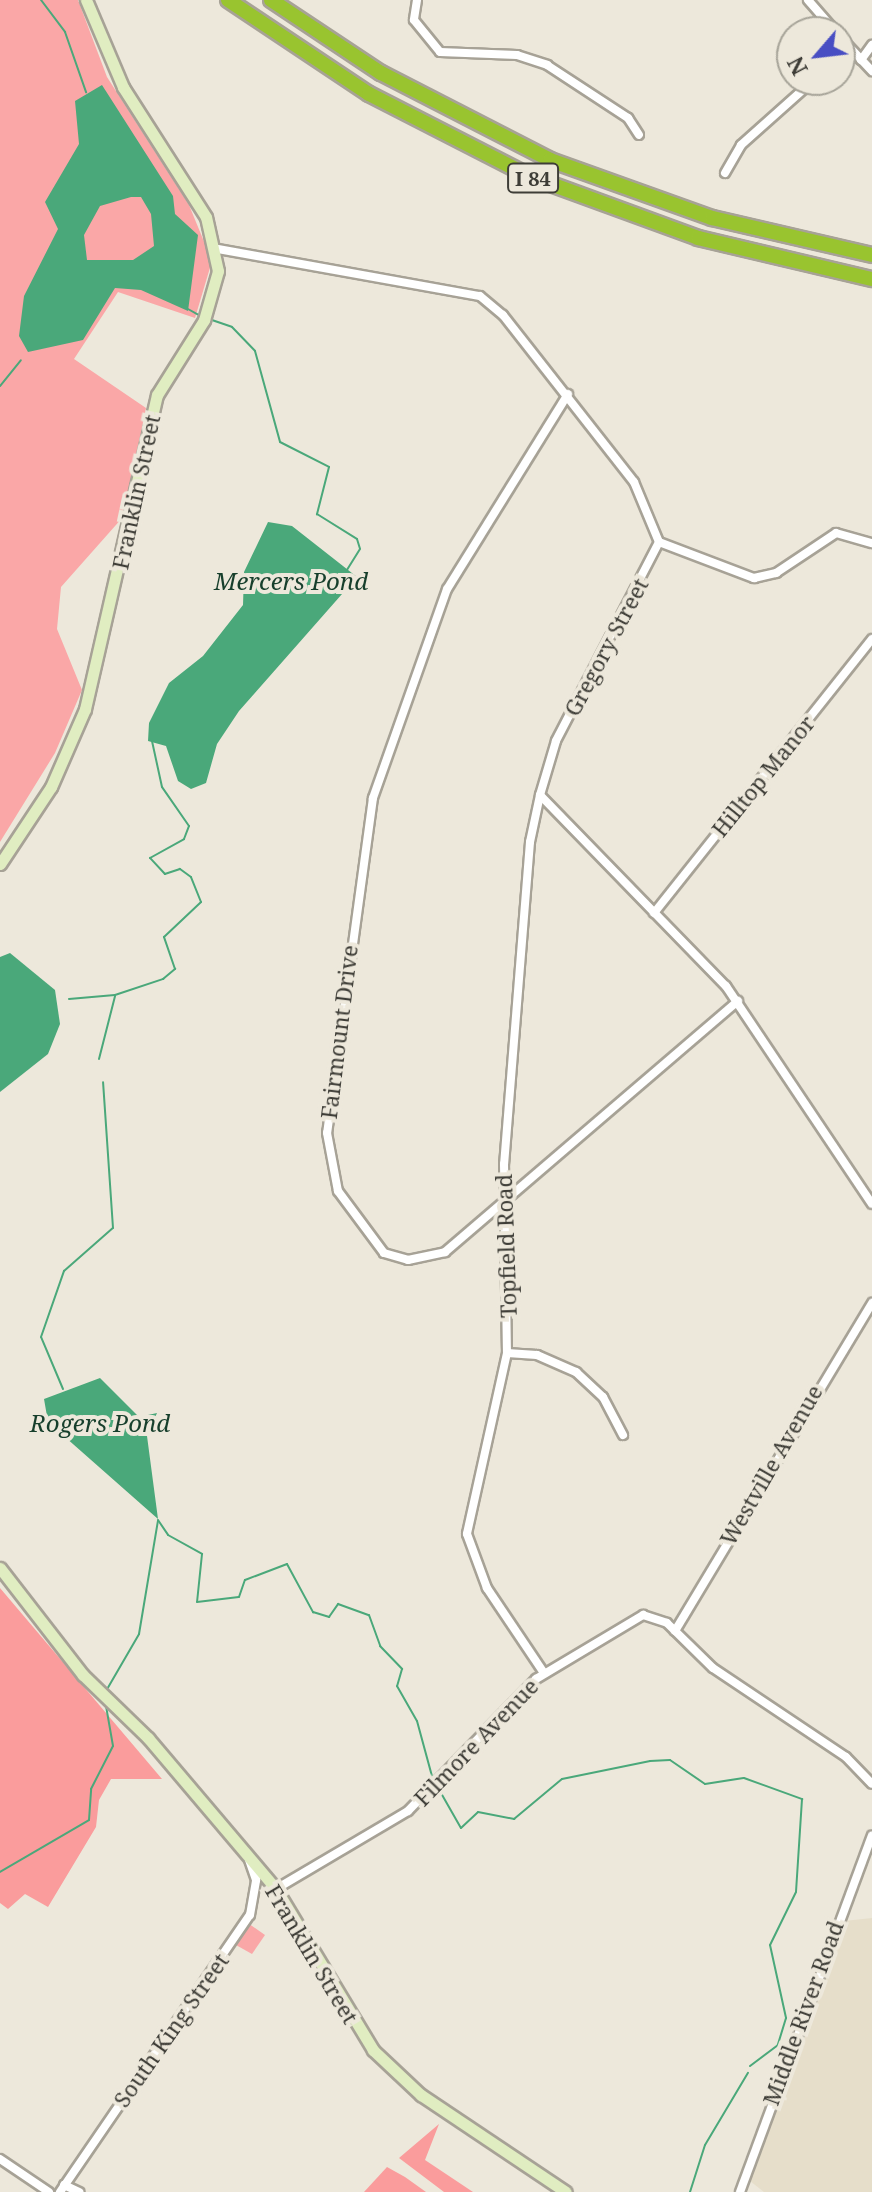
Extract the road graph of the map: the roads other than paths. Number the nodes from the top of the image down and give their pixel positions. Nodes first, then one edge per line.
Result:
1 (86, 0) edge
2 (228, 0) edge
3 (271, 0) edge
4 (417, 0) edge
5 (808, 0) edge
6 (822, 16) edge
7 (872, 45) edge
8 (856, 55) edge
9 (861, 60) junction
10 (872, 71) edge
11 (796, 96) edge
12 (639, 135) dead end
13 (725, 173) dead end
14 (218, 249) junction
15 (872, 255) edge
16 (872, 279) edge
17 (568, 394) junction
18 (659, 542) junction
19 (872, 543) edge
20 (872, 639) edge
21 (540, 795) junction
22 (0, 864) edge
23 (654, 913) junction
24 (738, 1001) junction
25 (507, 1200) junction
26 (872, 1204) edge
27 (872, 1303) edge
28 (507, 1353) junction
29 (623, 1435) dead end
30 (0, 1568) edge
31 (675, 1631) junction
32 (544, 1673) junction
33 (872, 1783) edge
34 (872, 1836) edge
35 (249, 1859) junction
36 (276, 1889) junction
37 (0, 2159) edge
38 (62, 2188) edge
39 (49, 2192) edge
40 (79, 2192) edge
41 (566, 2192) edge
42 (740, 2192) edge

1 - 14 main road
2 - 16 highway, I 84
3 - 15 highway, I 84
4 - 12 street
5 - 6 street
7 - 9 street
8 - 9 street
9 - 10 street
11 - 13 street
14 - 17 street
14 - 22 main road, Franklin Street
17 - 18 street
17 - 25 street, Fairmount Drive
18 - 19 street
18 - 21 street, Gregory Street
20 - 23 street, Hilltop Manor
21 - 23 street
21 - 25 street, Topfield Road
23 - 24 street
24 - 25 street, Fairmount Drive
24 - 26 street
25 - 28 street, Topfield Road
27 - 31 street, Westville Avenue
28 - 29 street
28 - 32 street, Topfield Road
30 - 35 main road, Franklin Street
31 - 32 street, Filmore Avenue
31 - 33 street
32 - 36 street, Filmore Avenue
34 - 42 street, Middle River Road
35 - 36 main road, Franklin Street
35 - 38 street, South King Street
36 - 41 main road, Franklin Street
37 - 39 street
38 - 40 street

